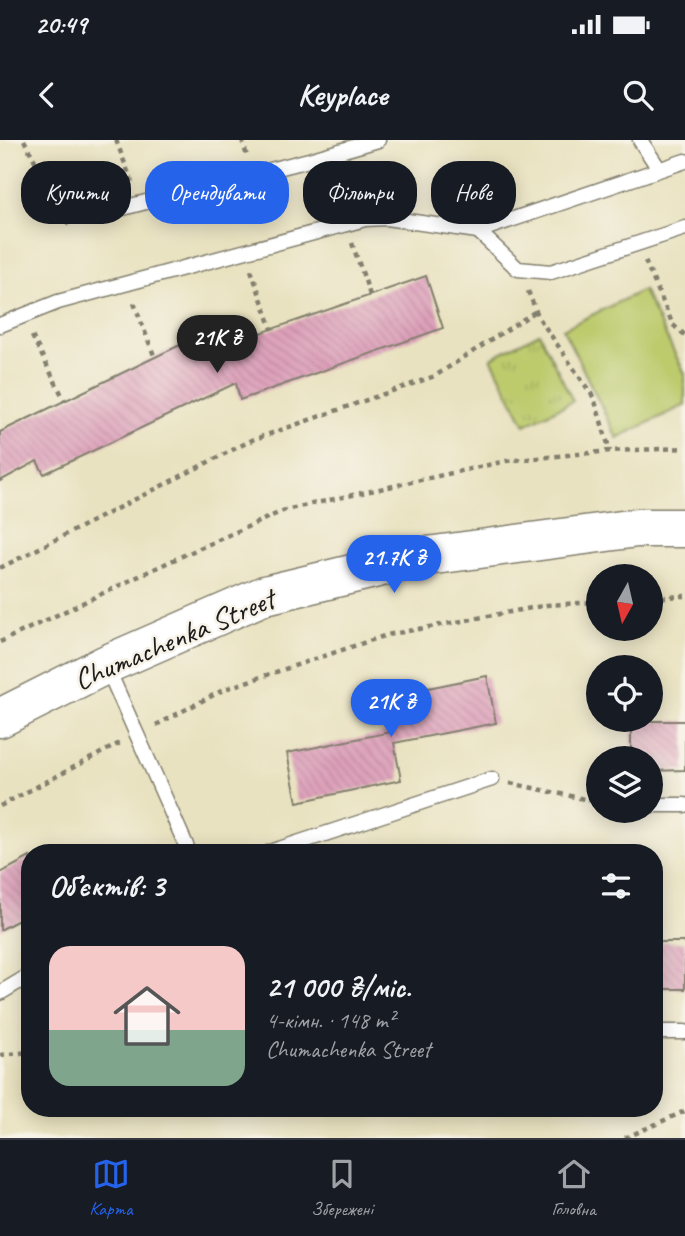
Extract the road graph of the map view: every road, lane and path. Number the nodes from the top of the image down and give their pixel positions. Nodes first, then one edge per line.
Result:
1 (24, 140) edge
2 (116, 140) edge
3 (378, 140) edge
4 (640, 140) edge
5 (342, 150) junction
6 (35, 161) edge
7 (346, 161) edge
8 (685, 161) edge
9 (659, 169) junction
10 (140, 203) junction
11 (131, 206) edge
12 (417, 222) edge
13 (345, 224) joint
14 (685, 228) edge
15 (478, 231) junction
16 (638, 244) junction
17 (244, 250) junction
18 (518, 269) junction
19 (127, 282) junction
20 (370, 295) dead end
21 (536, 311) junction
22 (22, 315) junction
23 (0, 325) edge
24 (272, 329) dead end
25 (685, 335) edge
26 (155, 358) dead end
27 (65, 401) dead end
28 (685, 448) edge
29 (610, 450) junction
30 (685, 528) edge
31 (0, 568) edge
32 (685, 596) edge
33 (663, 597) edge
34 (586, 603) edge
35 (0, 642) edge
36 (106, 665) junction
37 (0, 718) edge
38 (137, 734) junction
39 (492, 779) joint
40 (586, 799) edge
41 (663, 805) edge
42 (685, 805) edge
43 (0, 806) edge
44 (185, 844) edge
45 (294, 844) edge
46 (21, 980) edge
47 (0, 993) edge
48 (685, 1031) edge
49 (663, 1032) edge
50 (21, 1053) edge
51 (0, 1055) edge
52 (685, 1111) edge
53 (625, 1138) edge

1 - 6 path
2 - 10 path
3 - 5 lane
4 - 9 lane
5 - 7 path
5 - 10 lane
8 - 9 lane
9 - 15 lane
10 - 11 lane
12 - 15 lane
13 - 17 lane
13 - 20 path
14 - 16 lane
15 - 18 lane
16 - 18 lane
16 - 25 path
17 - 19 lane
17 - 24 path
18 - 21 path
19 - 22 lane
19 - 26 path
21 - 29 path
21 - 31 path
22 - 23 lane
22 - 27 path
28 - 29 path
29 - 35 path
30 - 36 street, Chumachenka Street
32 - 33 path
34 - 38 path
36 - 37 street, Chumachenka Street
36 - 38 lane
38 - 43 path
38 - 44 lane
39 - 40 path
39 - 45 lane
41 - 42 lane
46 - 47 lane
48 - 49 lane
50 - 51 path
52 - 53 path

